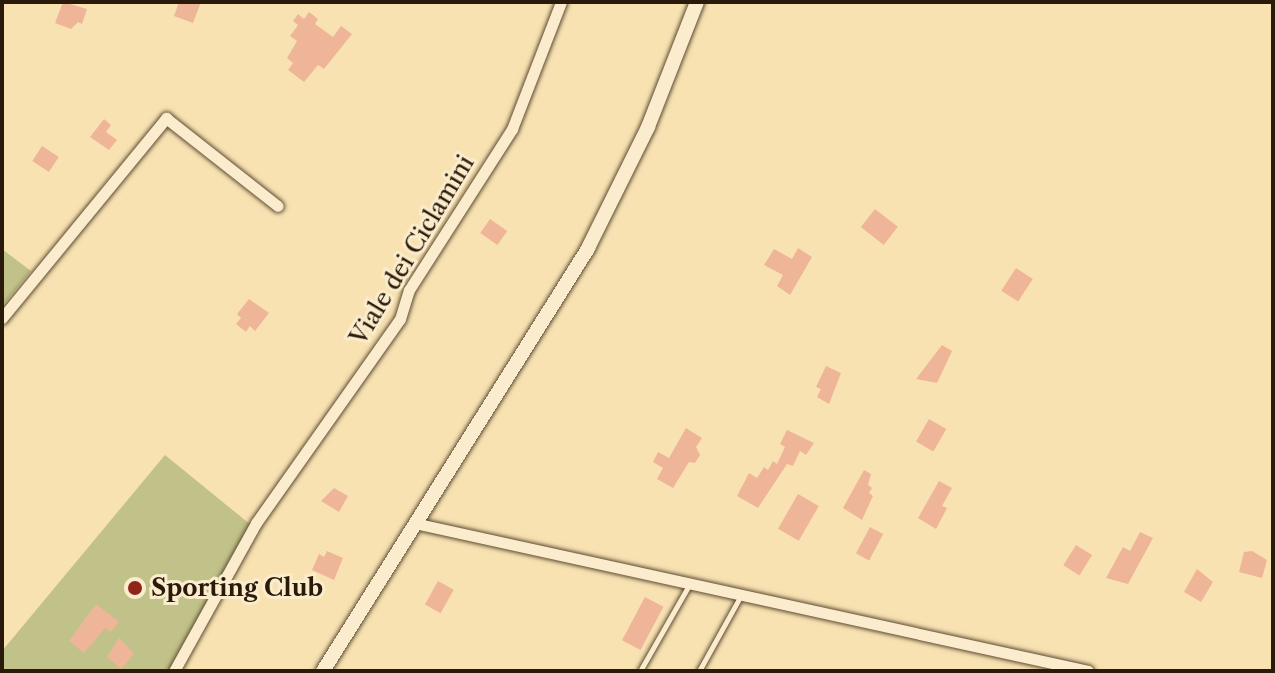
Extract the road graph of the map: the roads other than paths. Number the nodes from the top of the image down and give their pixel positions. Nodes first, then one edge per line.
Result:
1 (561, 2) edge
2 (697, 2) edge
3 (278, 206) dead end
4 (2, 318) edge
5 (414, 523) junction
6 (690, 584) junction
7 (740, 597) junction
8 (174, 671) edge
9 (323, 671) edge
10 (640, 671) edge
11 (699, 671) edge
12 (1088, 671) edge

1 - 8 street, Viale dei Ciclamini
2 - 5 street
3 - 4 street
5 - 6 street
5 - 9 street
6 - 7 street
6 - 10 lane
7 - 11 lane
7 - 12 street

